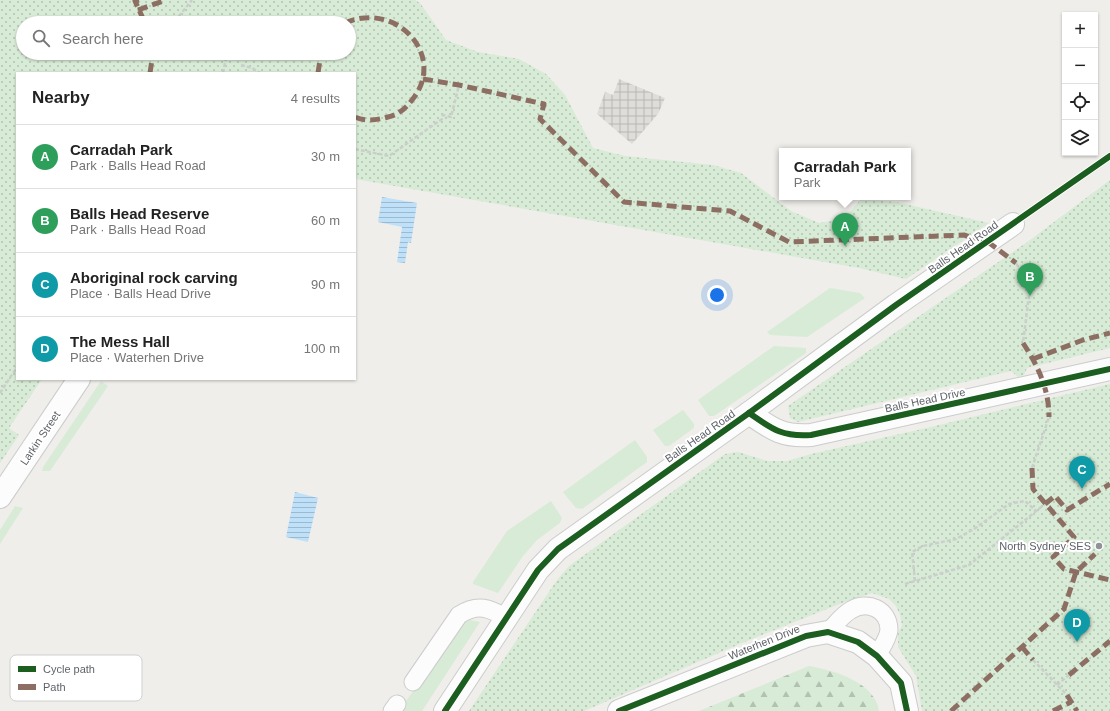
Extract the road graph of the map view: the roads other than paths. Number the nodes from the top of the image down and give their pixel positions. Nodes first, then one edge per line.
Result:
1 (1013, 224) dead end
2 (1110, 370) edge
3 (78, 380) edge
4 (749, 413) junction
5 (0, 497) edge
6 (507, 618) junction
7 (828, 632) junction
8 (877, 656) junction
9 (413, 682) dead end
10 (445, 711) edge
11 (619, 711) edge
12 (907, 711) edge

1 - 4 street, Balls Head Road
2 - 4 street, Balls Head Drive
3 - 5 street, Larkin Street
4 - 6 street, Balls Head Road
6 - 9 lane
6 - 10 street, Balls Head Road
7 - 8 street, Waterhen Drive
7 - 8 lane
7 - 11 street, Waterhen Drive
8 - 12 street, Waterhen Drive

